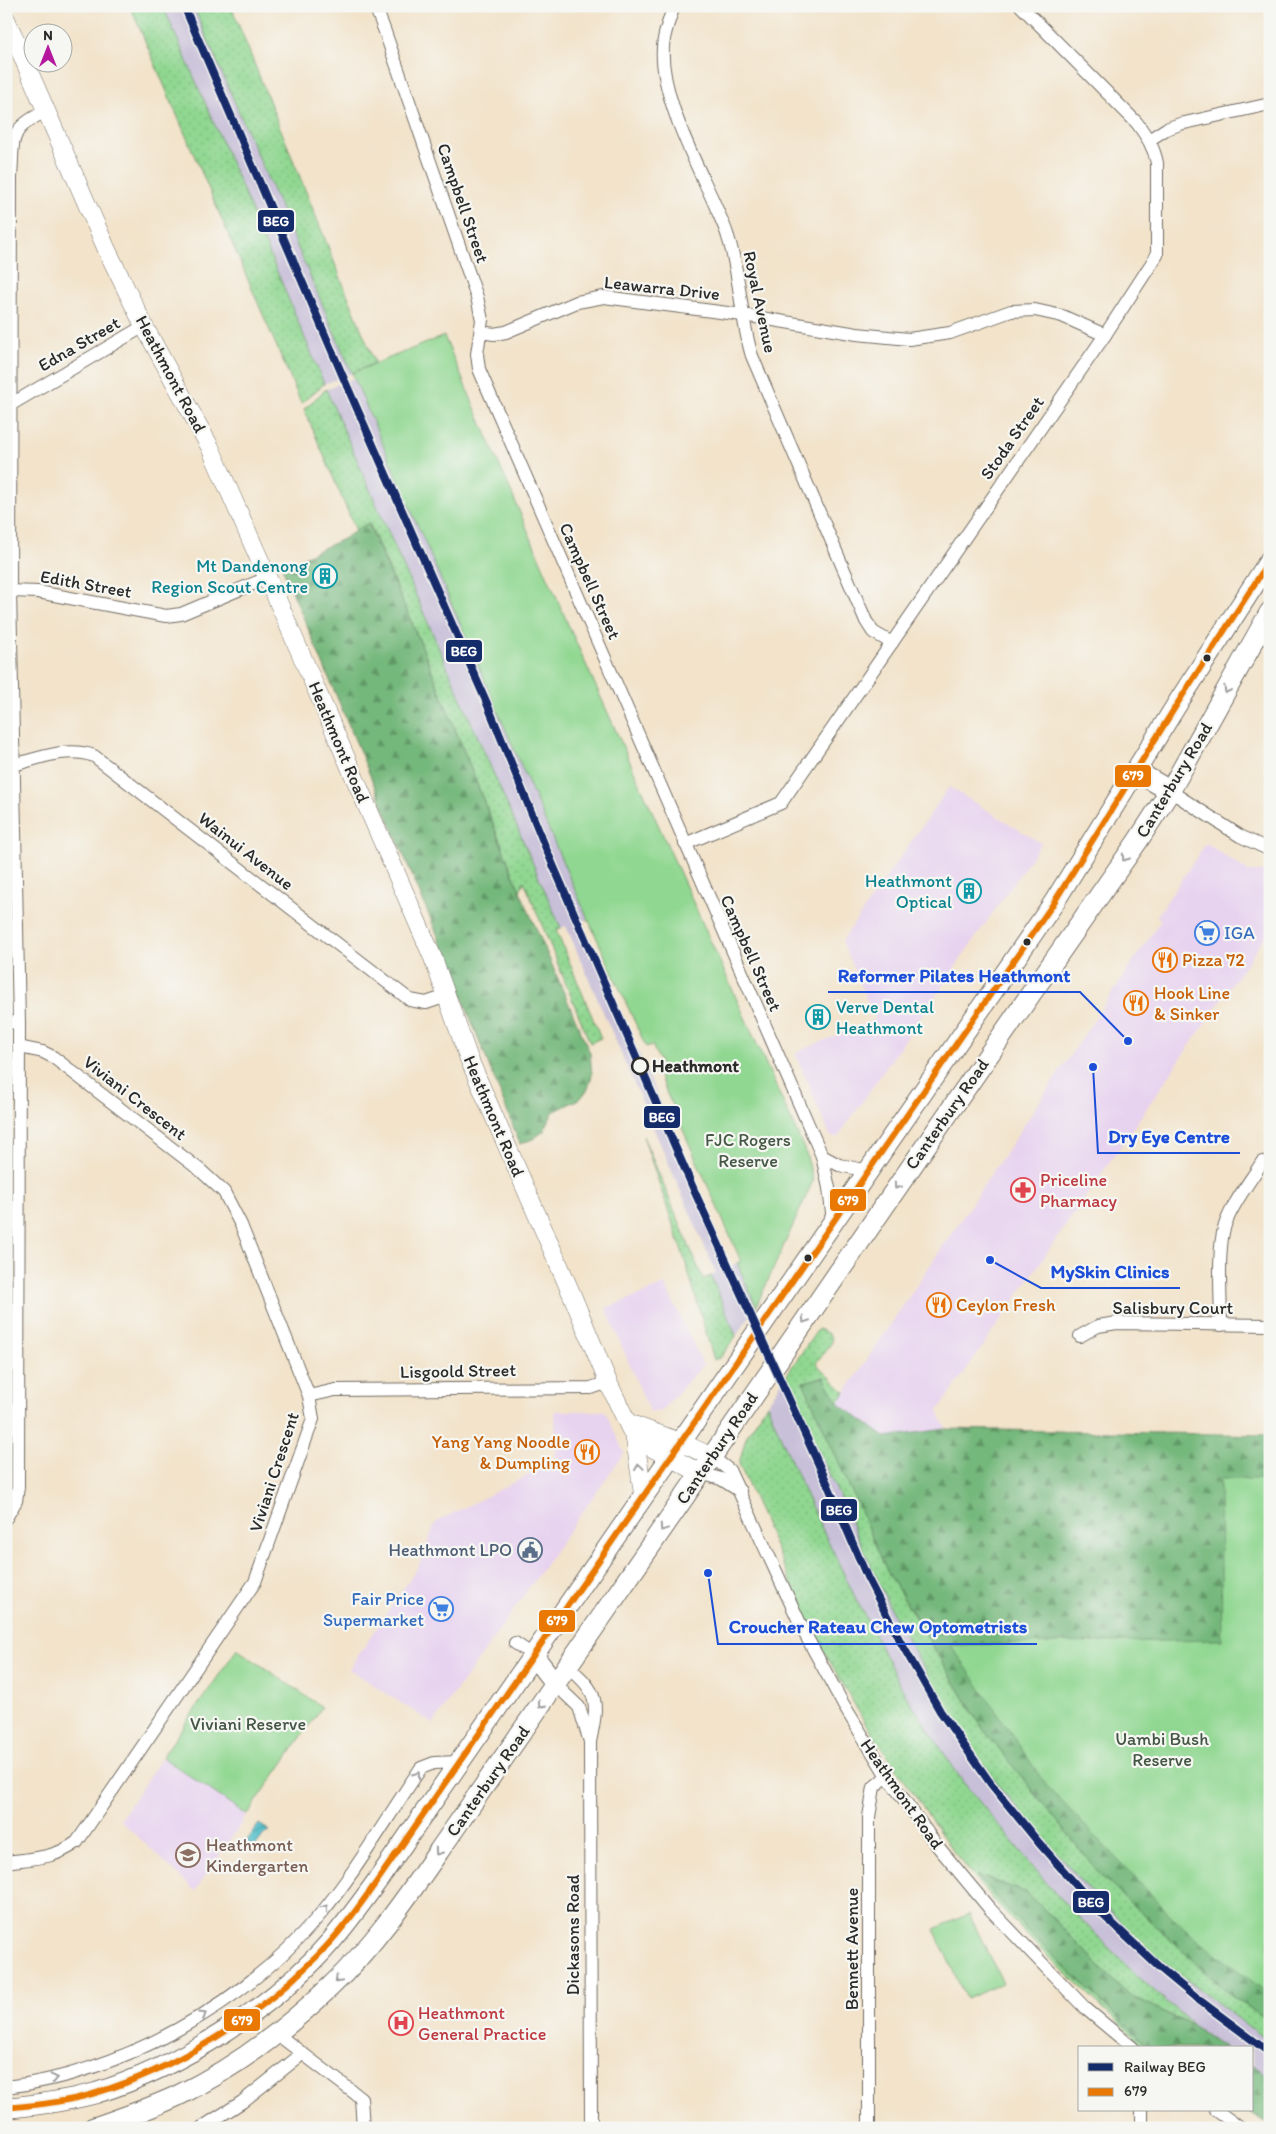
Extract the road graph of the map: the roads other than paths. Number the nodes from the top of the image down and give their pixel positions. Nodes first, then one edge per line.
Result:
1 (375, 6) edge
2 (674, 6) edge
3 (1020, 6) edge
4 (6, 19) edge
5 (1270, 104) edge
6 (46, 111) junction
7 (1149, 140) junction
8 (743, 315) junction
9 (144, 326) junction
10 (481, 332) junction
11 (1105, 335) junction
12 (8, 404) edge
13 (1270, 560) edge
14 (267, 578) junction
15 (10, 591) junction
16 (1270, 612) edge
17 (892, 643) junction
18 (14, 765) junction
19 (1136, 771) junction
20 (1170, 791) junction
21 (685, 844) junction
22 (1270, 850) edge
23 (447, 996) junction
24 (978, 1011) junction
25 (13, 1023) edge
26 (1004, 1030) junction
27 (19, 1047) junction
28 (822, 1156) junction
29 (1262, 1162) dead end
30 (869, 1170) junction
31 (833, 1220) junction
32 (789, 1285) junction
33 (826, 1289) junction
34 (1221, 1325) junction
35 (1270, 1325) edge
36 (1080, 1336) dead end
37 (608, 1382) junction
38 (309, 1396) junction
39 (628, 1423) junction
40 (635, 1439) junction
41 (675, 1450) junction
42 (706, 1465) junction
43 (740, 1491) junction
44 (643, 1494) junction
45 (6, 1518) edge
46 (515, 1643) dead end
47 (533, 1654) junction
48 (567, 1666) junction
49 (556, 1685) junction
50 (594, 1695) junction
51 (579, 1707) junction
52 (590, 1742) junction
53 (459, 1762) junction
54 (887, 1776) junction
55 (6, 1862) edge
56 (277, 2034) junction
57 (1131, 2046) edge
58 (302, 2054) junction
59 (6, 2087) edge
60 (6, 2108) edge
61 (1142, 2112) edge
62 (1219, 2112) edge
63 (93, 2128) edge
64 (201, 2128) edge
65 (363, 2128) edge
66 (591, 2128) edge
67 (869, 2128) edge
68 (1142, 2128) edge
69 (1240, 2128) edge

1 - 10 street, Campbell Street
2 - 8 street, Royal Avenue
3 - 7 street, Stoda Street
4 - 6 street, Heathmont Road
5 - 7 street
6 - 9 street, Heathmont Road
6 - 12 street
7 - 11 street, Stoda Street
8 - 10 street, Leawarra Drive
8 - 11 street, Leawarra Drive
8 - 17 street, Royal Avenue
9 - 12 street, Edna Street
9 - 14 street, Heathmont Road
10 - 21 street, Campbell Street
11 - 17 street, Stoda Street
12 - 15 street
13 - 19 main road, Canterbury Road
14 - 15 street, Edith Street
14 - 23 street, Heathmont Road
15 - 18 street
16 -> 20 main road, Canterbury Road
17 - 21 street, Stoda Street
18 - 23 street, Wainui Avenue
18 - 25 street
19 - 20 main road
19 - 24 main road, Canterbury Road
20 - 22 street
20 -> 26 main road, Canterbury Road
21 - 28 street, Campbell Street
23 - 37 street, Heathmont Road
24 - 26 main road
24 - 30 main road, Canterbury Road
25 - 27 street
26 -> 33 main road, Canterbury Road
27 - 38 street, Viviani Crescent
27 - 45 street
28 - 30 street
28 - 31 street, Campbell Street
29 - 34 street
30 - 31 main road, Canterbury Road
31 - 32 main road, Canterbury Road
32 - 33 main road
32 - 41 main road, Canterbury Road
33 -> 42 main road, Canterbury Road
34 - 35 street, Salisbury Court
34 - 36 street, Salisbury Court
37 - 38 street, Lisgoold Street
37 - 39 street, Heathmont Road
38 - 55 street, Viviani Crescent
39 - 40 street, Heathmont Road
39 - 41 street
40 - 41 street
44 -> 40 street, Heathmont Road
41 - 42 street
41 - 44 main road, Canterbury Road
42 - 43 street
42 - 43 street, Heathmont Road
42 -> 48 main road, Canterbury Road
43 - 54 street, Heathmont Road
44 - 47 main road, Canterbury Road
46 - 47 street
47 - 48 main road
47 - 49 main road
47 - 53 main road, Canterbury Road
48 - 49 main road, Canterbury Road
48 - 50 street
49 - 51 street, Dickasons Road
49 -> 56 main road, Canterbury Road
50 - 51 street
50 - 52 street, Dickasons Road
51 - 52 street, Dickasons Road
52 - 66 street, Dickasons Road
59 -> 53 street
53 - 60 main road, Canterbury Road
54 - 57 street, Heathmont Road
54 - 67 street, Bennett Avenue
56 - 58 street
56 - 63 main road, Canterbury Road
58 - 64 street
58 - 65 street
61 - 68 street
62 - 69 street

